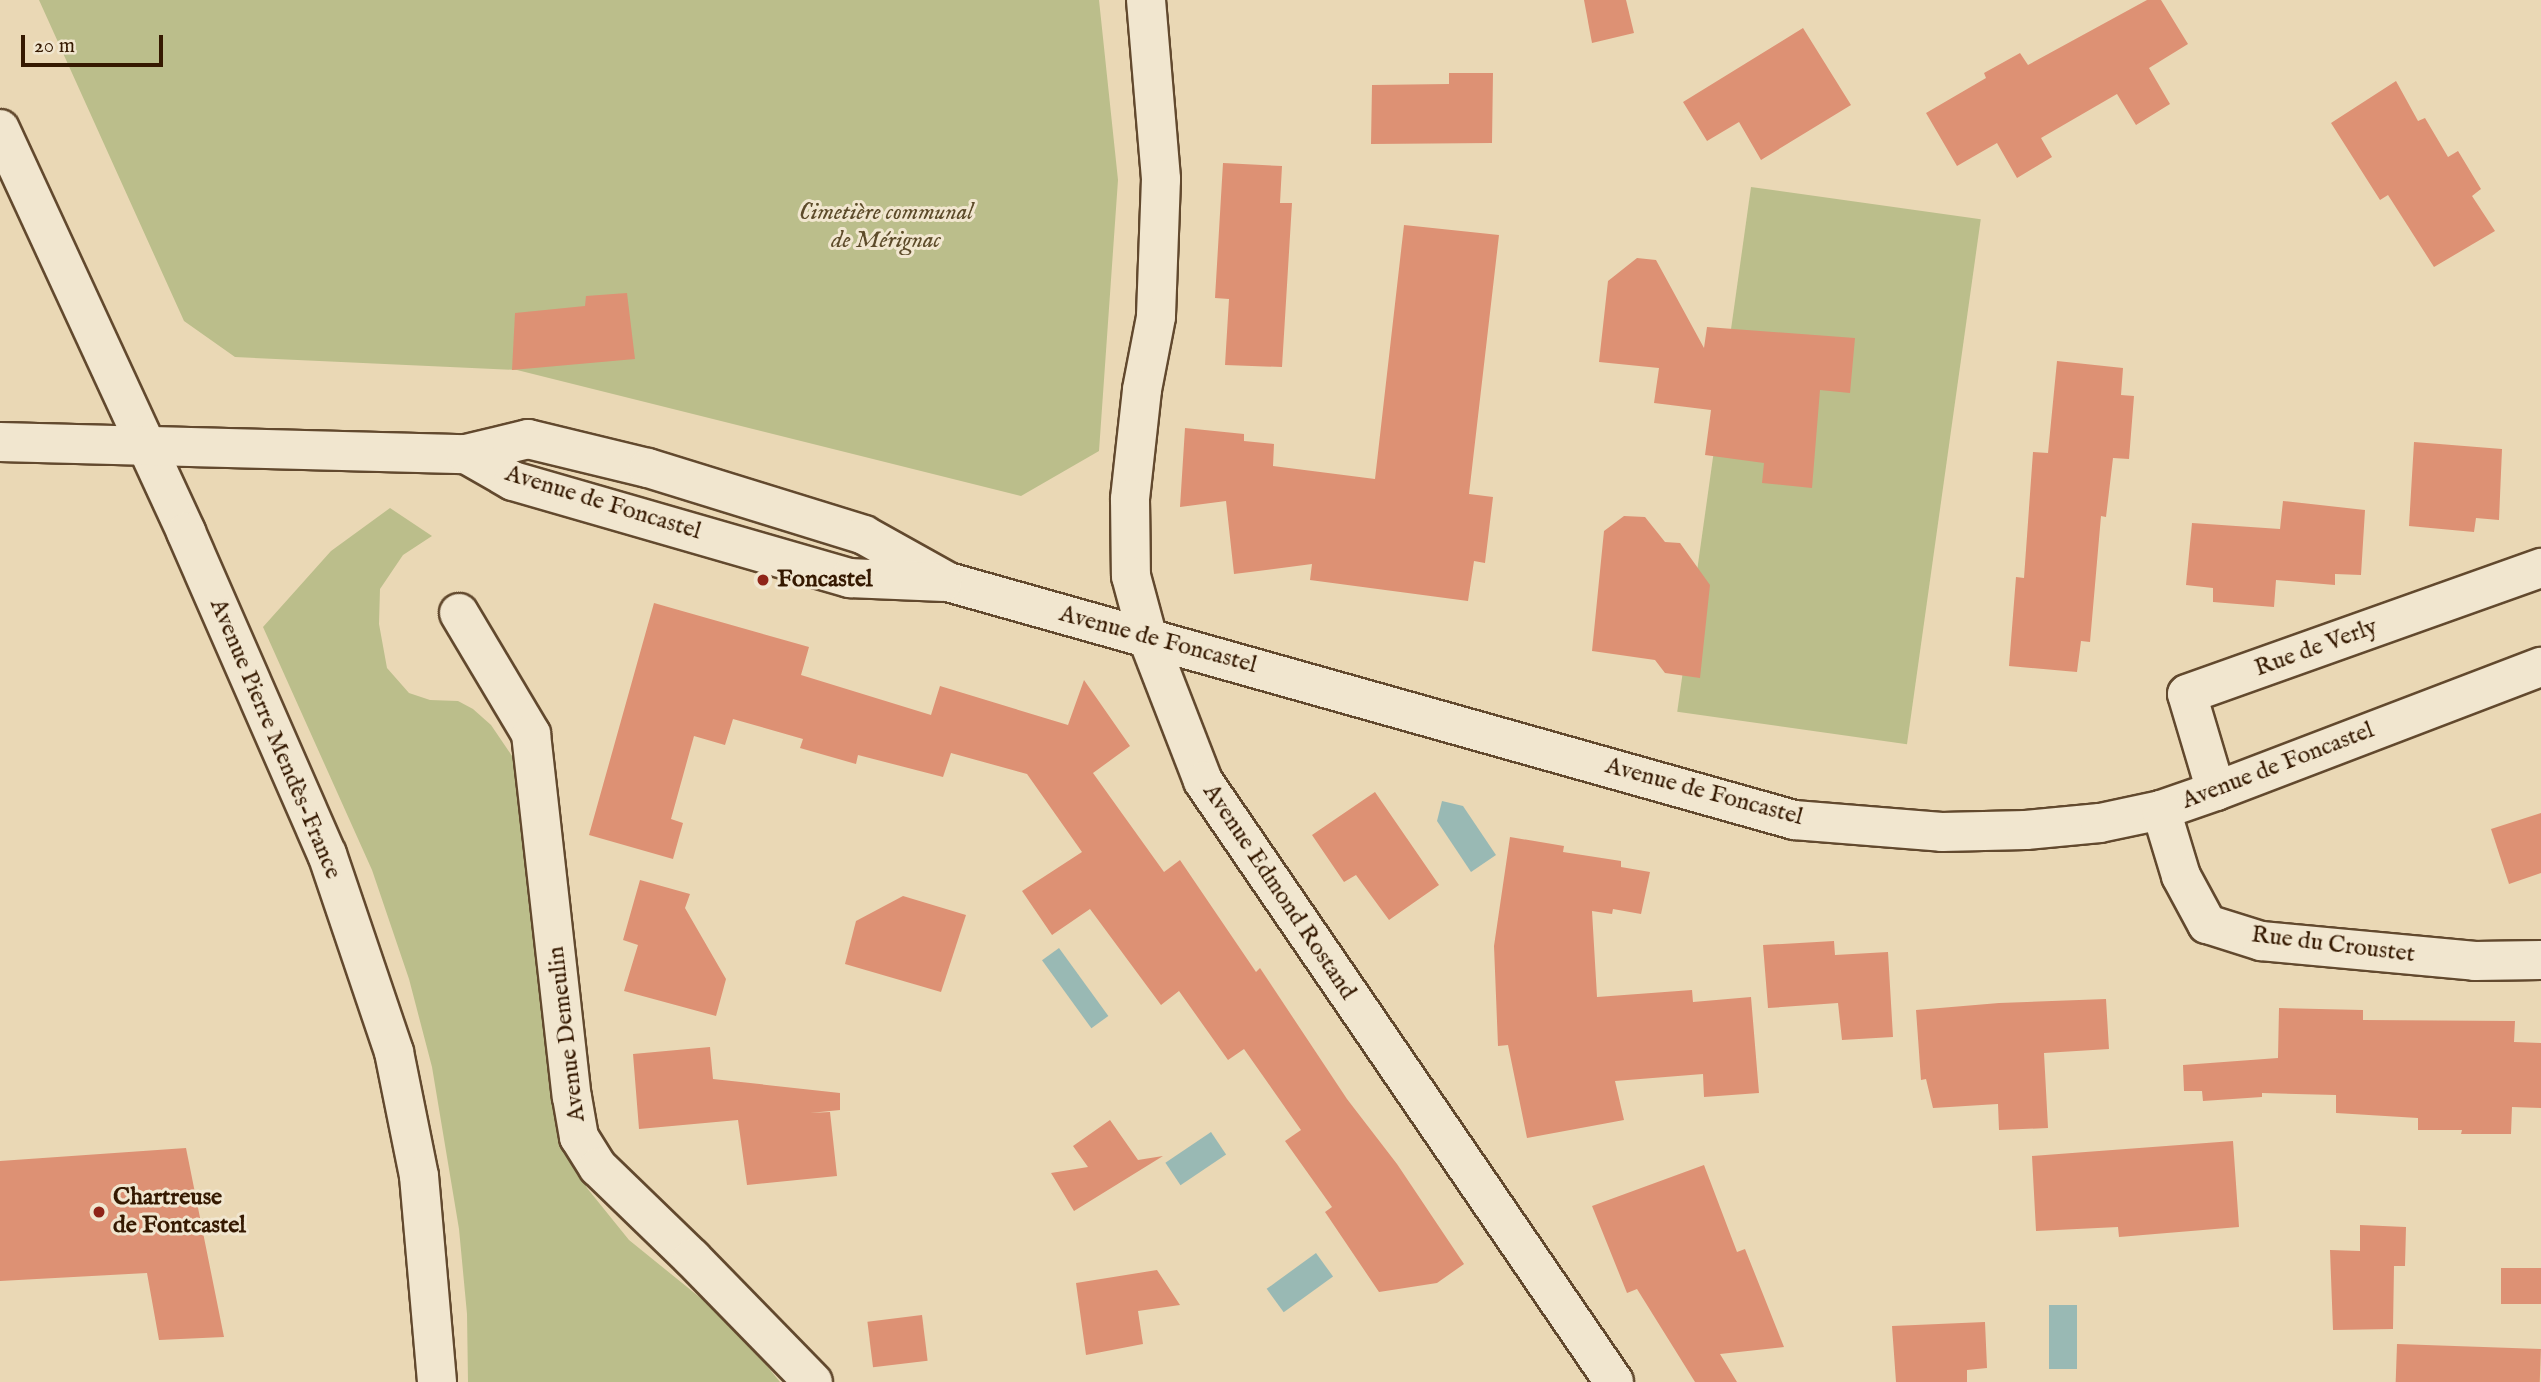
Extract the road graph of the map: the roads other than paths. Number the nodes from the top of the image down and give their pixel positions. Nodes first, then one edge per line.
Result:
1 (1146, 0) edge
2 (0, 129) edge
3 (0, 442) edge
4 (146, 444) junction
5 (2541, 568) edge
6 (459, 612) dead end
7 (1148, 639) junction
8 (2541, 667) edge
9 (2217, 791) junction
10 (2161, 810) junction
11 (2541, 960) edge
12 (437, 1382) edge
13 (813, 1382) edge
14 (1614, 1382) edge

1 - 7 street, Avenue Edmond Rostand
2 - 4 street, Avenue Pierre Mendès-France
3 - 4 street, Avenue de Foncastel
4 - 7 street, Avenue de Foncastel
4 - 12 street, Avenue Pierre Mendès-France
5 - 9 street, Rue de Verly
6 - 13 street, Avenue Demeulin
7 - 10 street, Avenue de Foncastel
7 - 14 street, Avenue Edmond Rostand
8 - 9 street, Avenue de Foncastel
9 - 10 street, Avenue de Foncastel
10 - 11 street, Rue du Croustet

